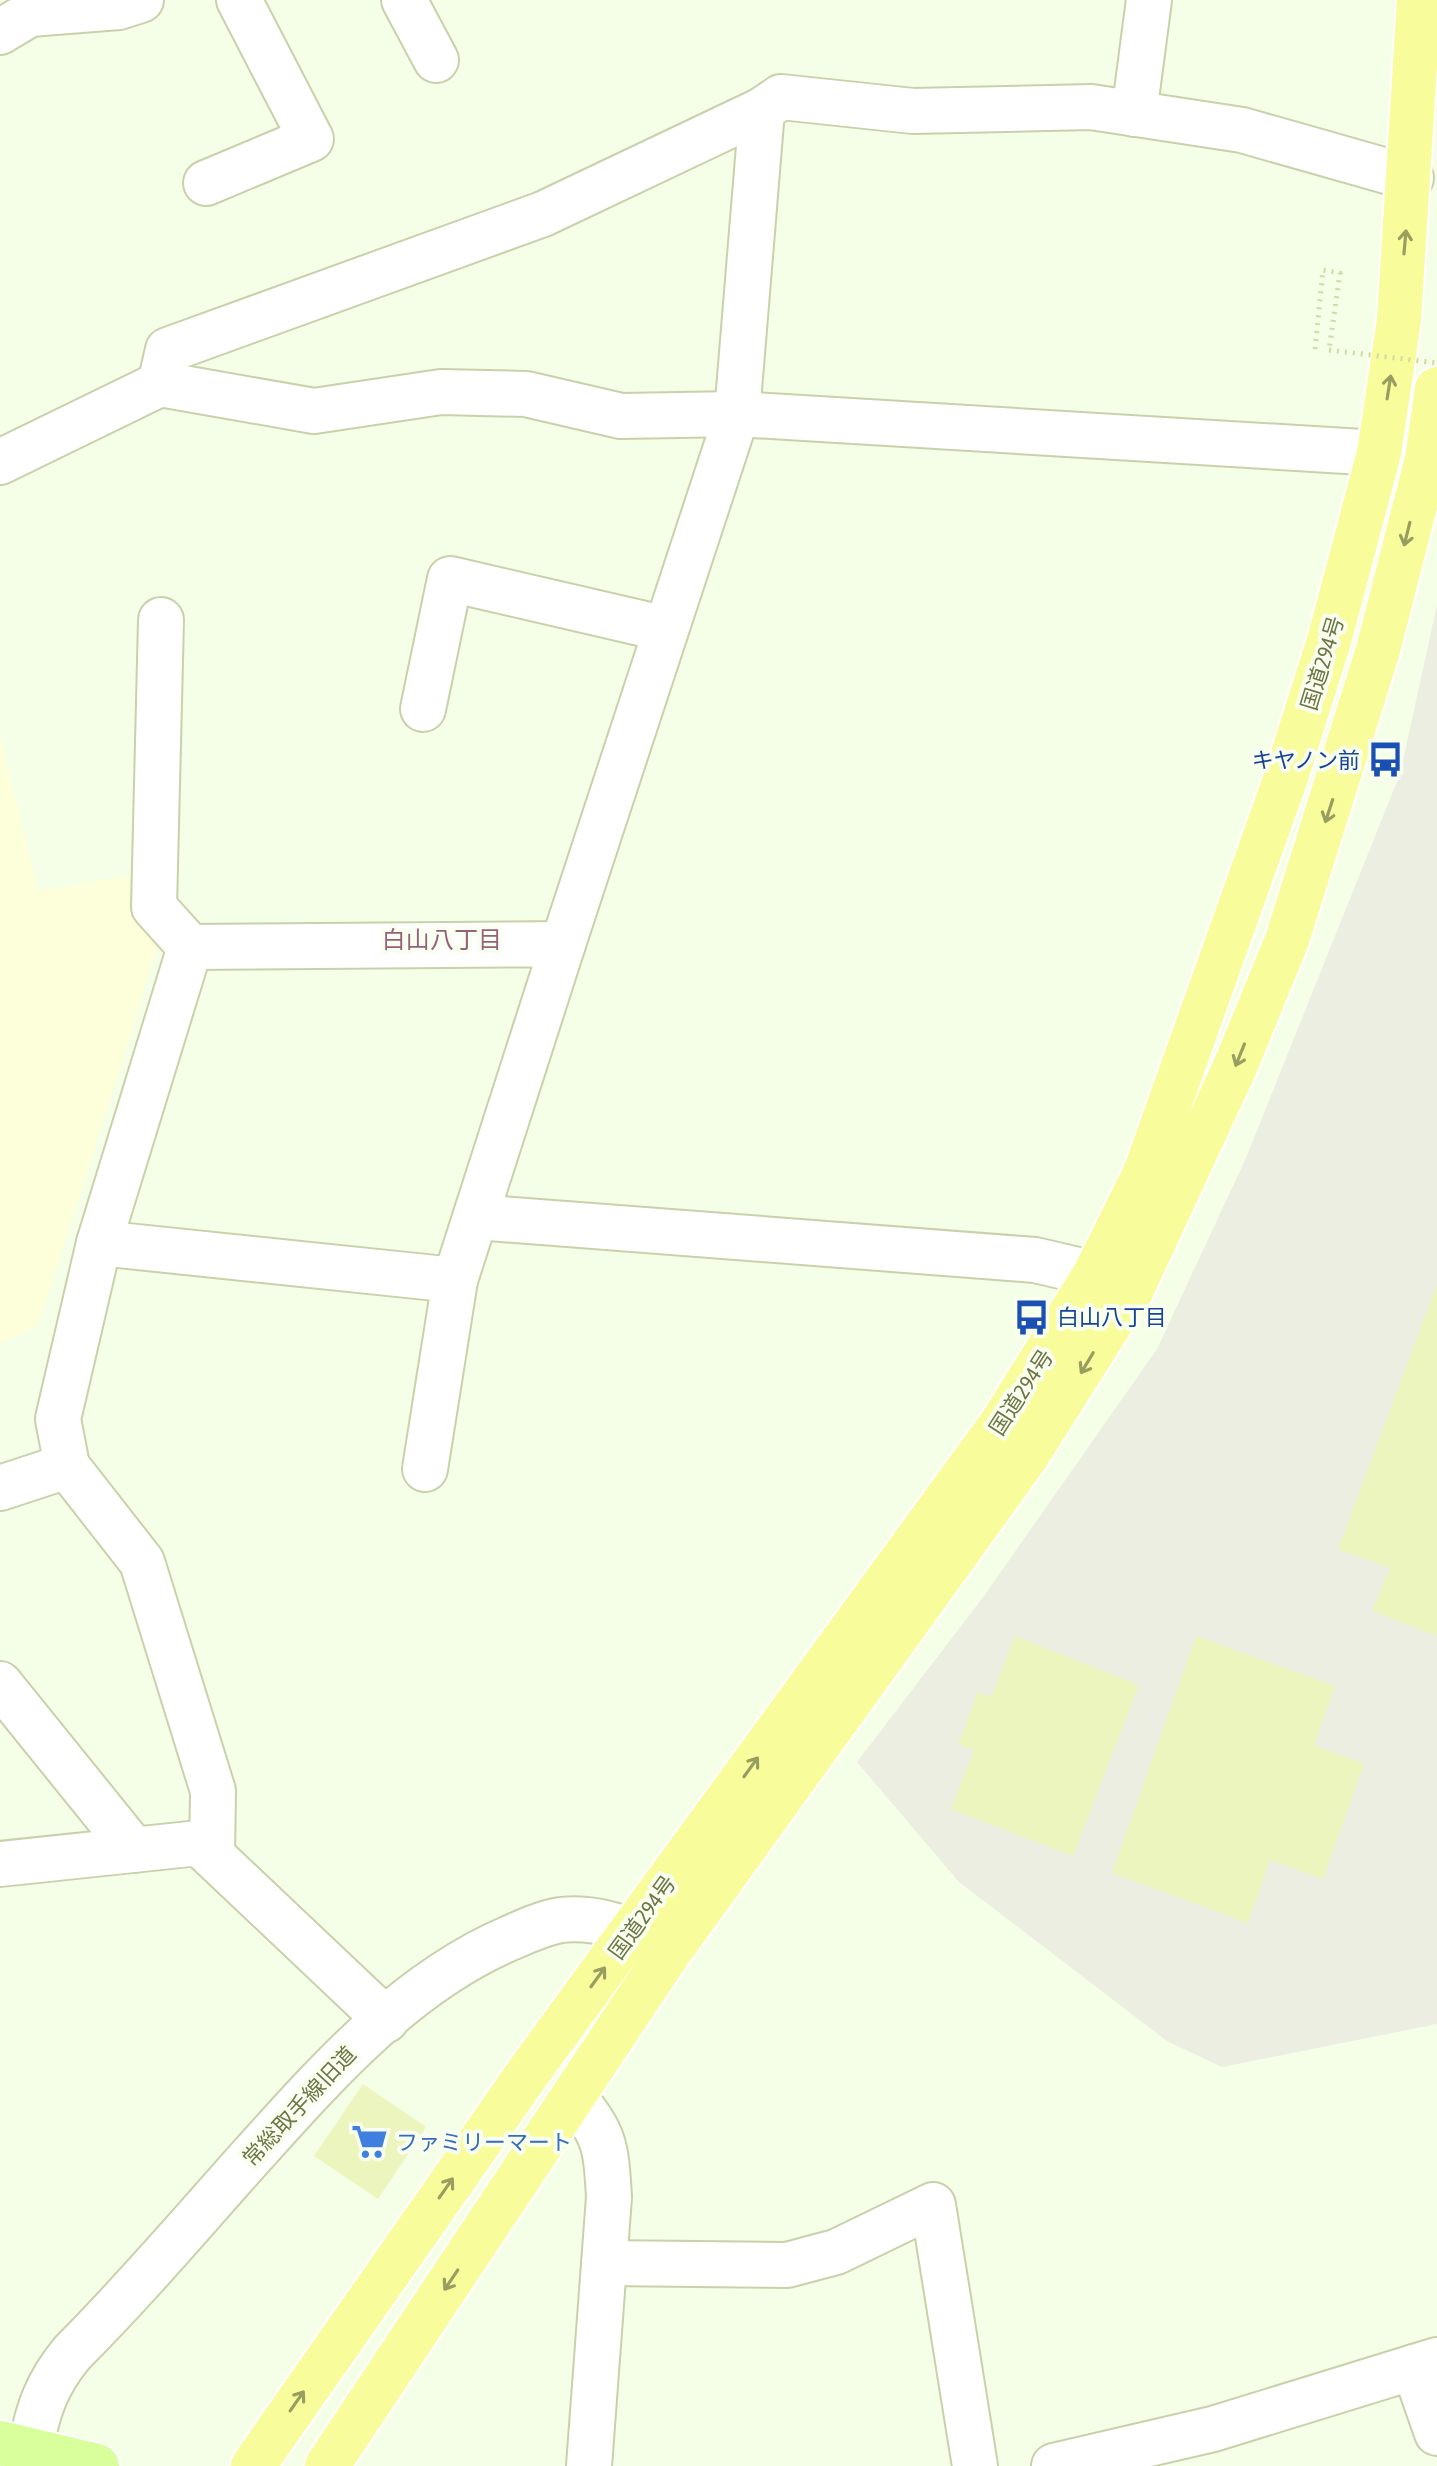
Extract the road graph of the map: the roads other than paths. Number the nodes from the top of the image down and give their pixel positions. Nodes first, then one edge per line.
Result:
1 (141, 0) edge
2 (239, 0) edge
3 (404, 0) edge
4 (1149, 0) edge
5 (1419, 0) edge
6 (0, 32) edge
7 (436, 60) dead end
8 (762, 110) junction
9 (1134, 114) junction
10 (1411, 178) junction
11 (206, 183) dead end
12 (160, 384) junction
13 (1437, 389) edge
14 (737, 414) junction
15 (1379, 453) junction
16 (1432, 460) edge
17 (0, 462) edge
18 (161, 620) dead end
19 (666, 629) junction
20 (423, 709) dead end
21 (563, 944) junction
22 (190, 947) junction
23 (476, 1217) junction
24 (99, 1243) junction
25 (1095, 1274) junction
26 (455, 1280) junction
27 (67, 1466) junction
28 (425, 1469) dead end
29 (0, 1488) edge
30 (0, 1684) edge
31 (134, 1850) junction
32 (212, 1855) junction
33 (0, 1864) edge
34 (632, 1930) junction
35 (670, 1951) junction
36 (386, 2020) junction
37 (573, 2097) junction
38 (604, 2263) junction
39 (1426, 2364) edge
40 (1437, 2433) edge
41 (16, 2446) edge
42 (97, 2466) edge
43 (253, 2466) edge
44 (327, 2466) edge
45 (589, 2466) edge
46 (975, 2466) edge
47 (1054, 2466) edge

1 - 6 street
2 - 11 street
3 - 7 street
4 - 9 street
5 - 10 highway, 国道294号
8 - 9 street
8 - 12 street
8 - 14 street
9 - 10 street
15 -> 10 highway, 国道294号
12 - 14 street
12 - 17 street
13 - 16 highway, 国道294号
14 - 15 street
14 - 19 street
15 - 16 street
15 - 25 highway, 国道294号
16 -> 35 highway, 国道294号
18 - 22 street
19 - 20 street
19 - 21 street
21 - 22 street
21 - 23 street
22 - 24 street
23 - 25 street
23 - 26 street
24 - 26 street
24 - 27 street
34 -> 25 highway, 国道294号
26 - 28 street
27 - 29 street
27 - 32 street
30 - 31 street
31 - 32 street
31 - 33 street
32 - 36 street
34 - 35 street, 常総取手線旧道
34 - 36 street, 常総取手線旧道
43 -> 34 highway, 国道294号
35 - 37 highway, 国道294号
36 - 41 street, 常総取手線旧道
37 - 38 street
37 -> 44 highway, 国道294号
38 - 45 street
38 - 46 street
39 - 40 street
39 - 47 street
41 - 42 main road

